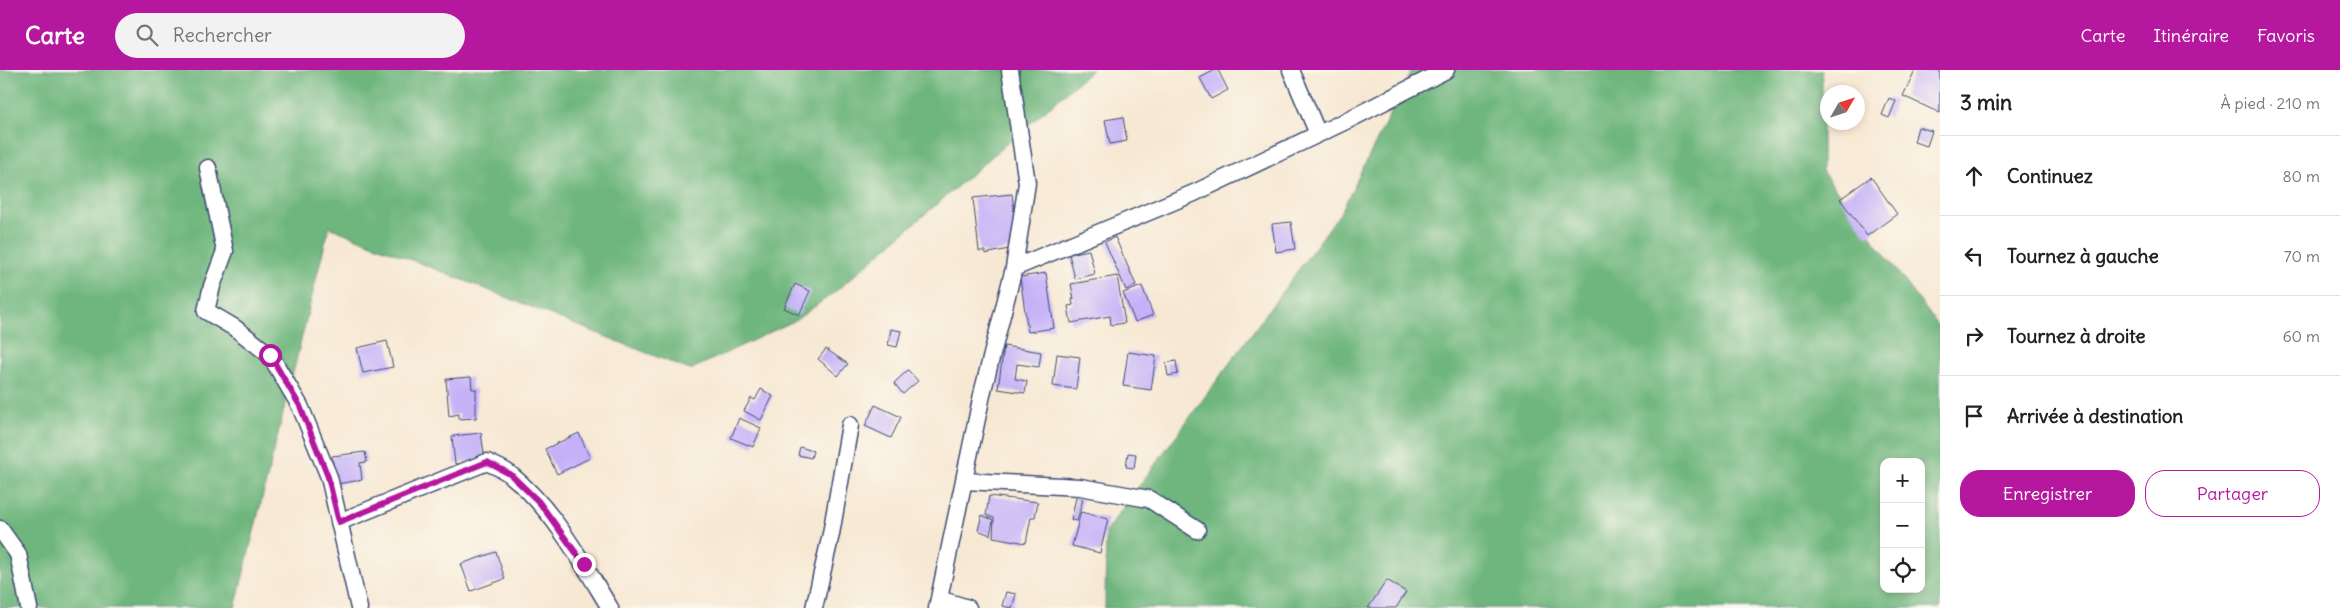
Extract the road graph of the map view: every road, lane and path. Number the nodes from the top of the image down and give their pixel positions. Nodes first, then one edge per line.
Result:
1 (1010, 70) edge
2 (1291, 70) edge
3 (1446, 70) edge
4 (1318, 134) junction
5 (208, 168) dead end
6 (1014, 268) junction
7 (850, 425) dead end
8 (964, 481) junction
9 (339, 522) junction
10 (0, 529) edge
11 (1197, 530) dead end
12 (938, 604) edge
13 (29, 608) edge
14 (359, 608) edge
15 (610, 608) edge
16 (814, 608) edge
17 (968, 608) edge

1 - 6 street
2 - 4 street
3 - 4 street
4 - 6 street
5 - 9 street
6 - 8 street
7 - 16 street
8 - 11 street
8 - 12 street
9 - 14 street
9 - 15 street
10 - 13 street
12 - 17 street

